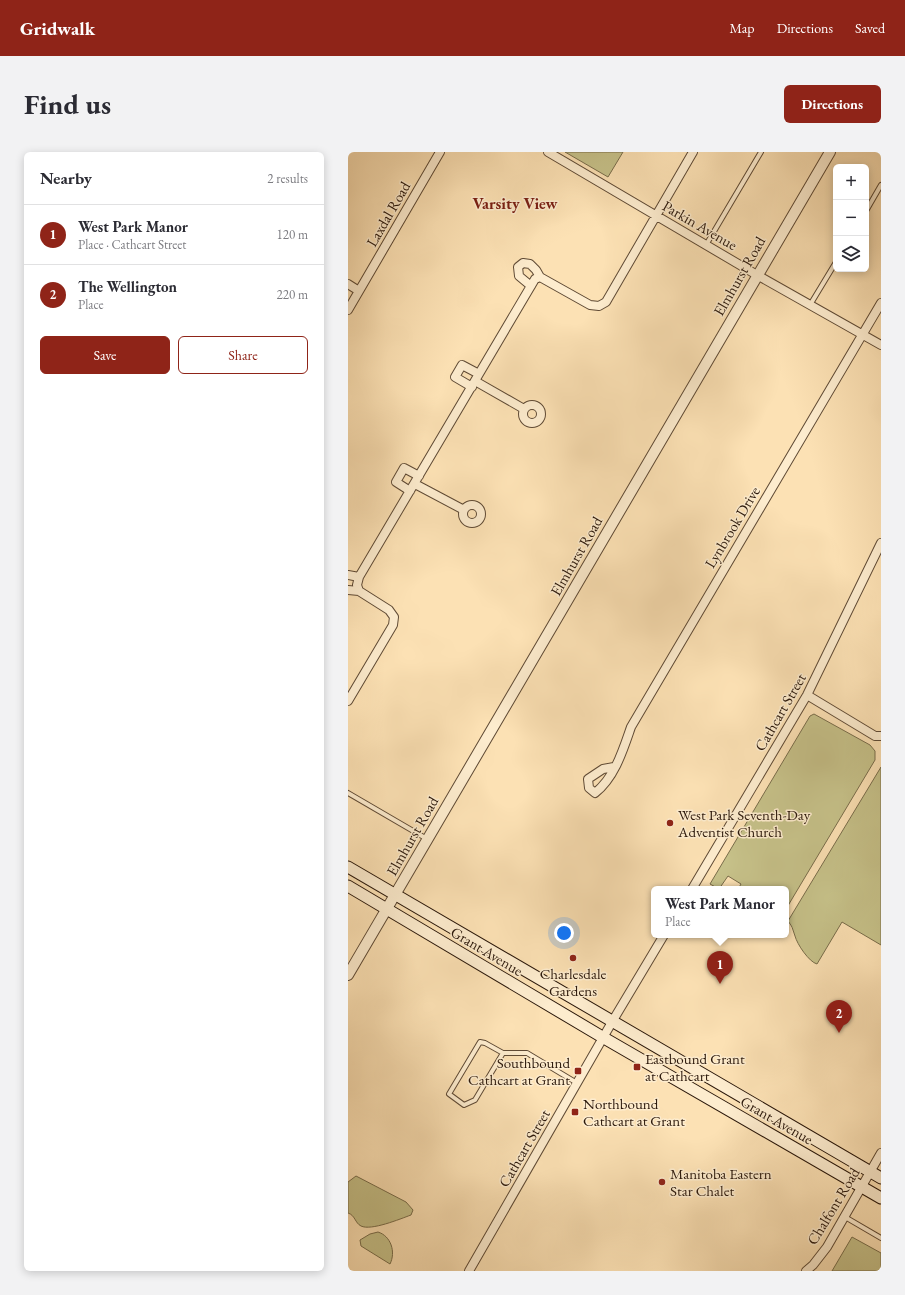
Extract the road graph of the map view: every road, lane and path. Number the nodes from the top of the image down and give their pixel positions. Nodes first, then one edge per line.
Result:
1 (440, 152) edge
2 (548, 152) edge
3 (693, 152) edge
4 (761, 152) edge
5 (830, 152) edge
6 (881, 185) edge
7 (869, 206) edge
8 (656, 216) junction
9 (706, 245) junction
10 (833, 267) edge
11 (757, 275) junction
12 (540, 277) junction
13 (348, 284) edge
14 (531, 286) junction
15 (359, 291) junction
16 (881, 303) edge
17 (810, 305) junction
18 (348, 310) edge
19 (863, 334) junction
20 (881, 345) edge
21 (475, 381) junction
22 (524, 409) dead end
23 (415, 484) junction
24 (464, 510) dead end
25 (881, 543) edge
26 (348, 575) edge
27 (359, 577) junction
28 (348, 590) edge
29 (359, 591) junction
30 (807, 695) junction
31 (348, 701) edge
32 (881, 736) edge
33 (614, 767) dead end
34 (348, 792) edge
35 (428, 839) junction
36 (348, 867) edge
37 (348, 886) edge
38 (694, 886) edge
39 (396, 894) junction
40 (387, 908) junction
41 (662, 938) edge
42 (348, 975) edge
43 (612, 1022) junction
44 (604, 1038) junction
45 (503, 1053) junction
46 (578, 1083) junction
47 (881, 1152) edge
48 (870, 1172) junction
49 (881, 1178) edge
50 (862, 1187) junction
51 (881, 1198) edge
52 (845, 1217) junction
53 (881, 1238) edge
54 (469, 1271) edge
55 (806, 1271) edge

1 - 15 street, Laxdal Road
2 - 8 street, Parkin Avenue
3 - 8 street
4 - 9 lane
5 - 11 street, Elmhurst Road
6 - 7 lane
8 - 9 street, Parkin Avenue
8 - 12 street
9 - 11 street, Parkin Avenue
10 - 17 lane
11 - 17 street, Parkin Avenue
11 - 35 street, Elmhurst Road
12 - 14 street
12 - 14 street
13 - 15 street
14 - 21 street
15 - 18 street, Laxdal Road
16 - 19 street, Lynbrook Drive
17 - 19 street, Parkin Avenue
19 - 20 street, Parkin Avenue
19 - 33 street, Lynbrook Drive
21 - 22 street
21 - 23 street
23 - 24 street
23 - 27 street
25 - 30 street, Cathcart Street
26 - 27 street
27 - 29 street
28 - 29 street
29 - 31 street
30 - 32 street
30 - 38 street, Cathcart Street
34 - 35 lane
35 - 39 street, Elmhurst Road
36 - 39 main road, Grant Avenue
37 - 40 main road, Grant Avenue
39 - 40 street, Elmhurst Road
39 - 43 main road, Grant Avenue
40 - 42 street, Elmhurst Road
40 - 44 main road, Grant Avenue
41 - 43 street, Cathcart Street
43 - 44 street, Cathcart Street
43 - 48 main road, Grant Avenue
44 - 46 street, Cathcart Street
44 - 50 main road, Grant Avenue
45 - 45 lane
45 - 46 lane
46 - 54 street, Cathcart Street
47 - 48 street, Chalfont Road
48 - 49 main road, Grant Avenue
48 - 50 street, Chalfont Road
50 - 51 main road, Grant Avenue
50 - 52 street, Chalfont Road
52 - 53 lane
52 - 55 street, Chalfont Road

